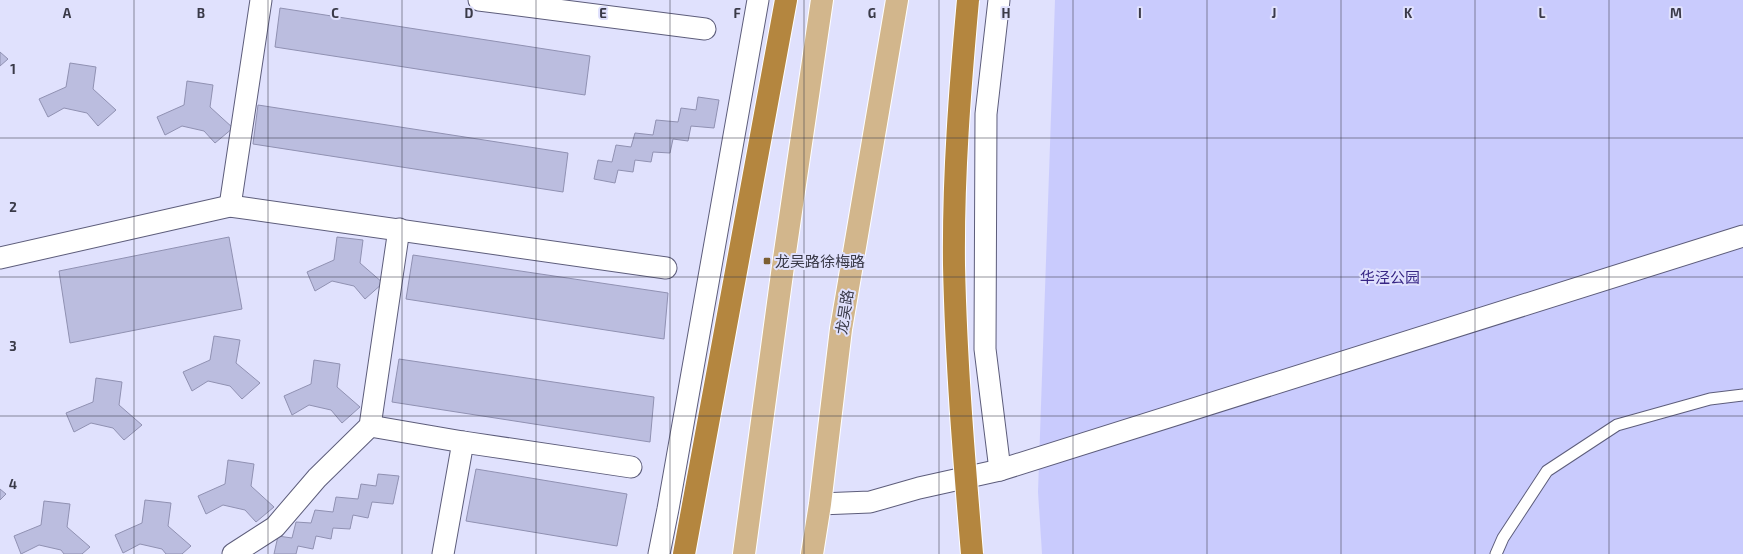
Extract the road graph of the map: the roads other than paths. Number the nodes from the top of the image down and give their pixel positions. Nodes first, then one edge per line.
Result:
1 (261, 0) edge
2 (479, 0) edge
3 (758, 0) edge
4 (786, 0) edge
5 (822, 0) edge
6 (897, 0) edge
7 (968, 0) edge
8 (999, 0) edge
9 (705, 29) dead end
10 (230, 206) junction
11 (398, 229) junction
12 (1743, 236) edge
13 (0, 258) edge
14 (666, 268) dead end
15 (1743, 395) edge
16 (370, 426) junction
17 (463, 442) junction
18 (631, 467) dead end
19 (1000, 470) junction
20 (820, 504) junction
21 (233, 554) edge
22 (443, 554) edge
23 (658, 554) edge
24 (684, 554) edge
25 (744, 554) edge
26 (812, 554) edge
27 (972, 554) edge
28 (1496, 554) edge

1 - 10 street
2 - 9 street
3 - 23 street
4 - 24 highway
5 - 25 main road
6 - 20 main road, 龙吴路
7 - 27 highway, bridge
8 - 19 street
10 - 11 street
10 - 13 street
11 - 14 street
11 - 16 street
12 - 19 street
15 - 28 lane
16 - 17 street
16 - 21 street
17 - 18 street
17 - 22 street
19 - 20 street
20 - 26 main road, 龙吴路

